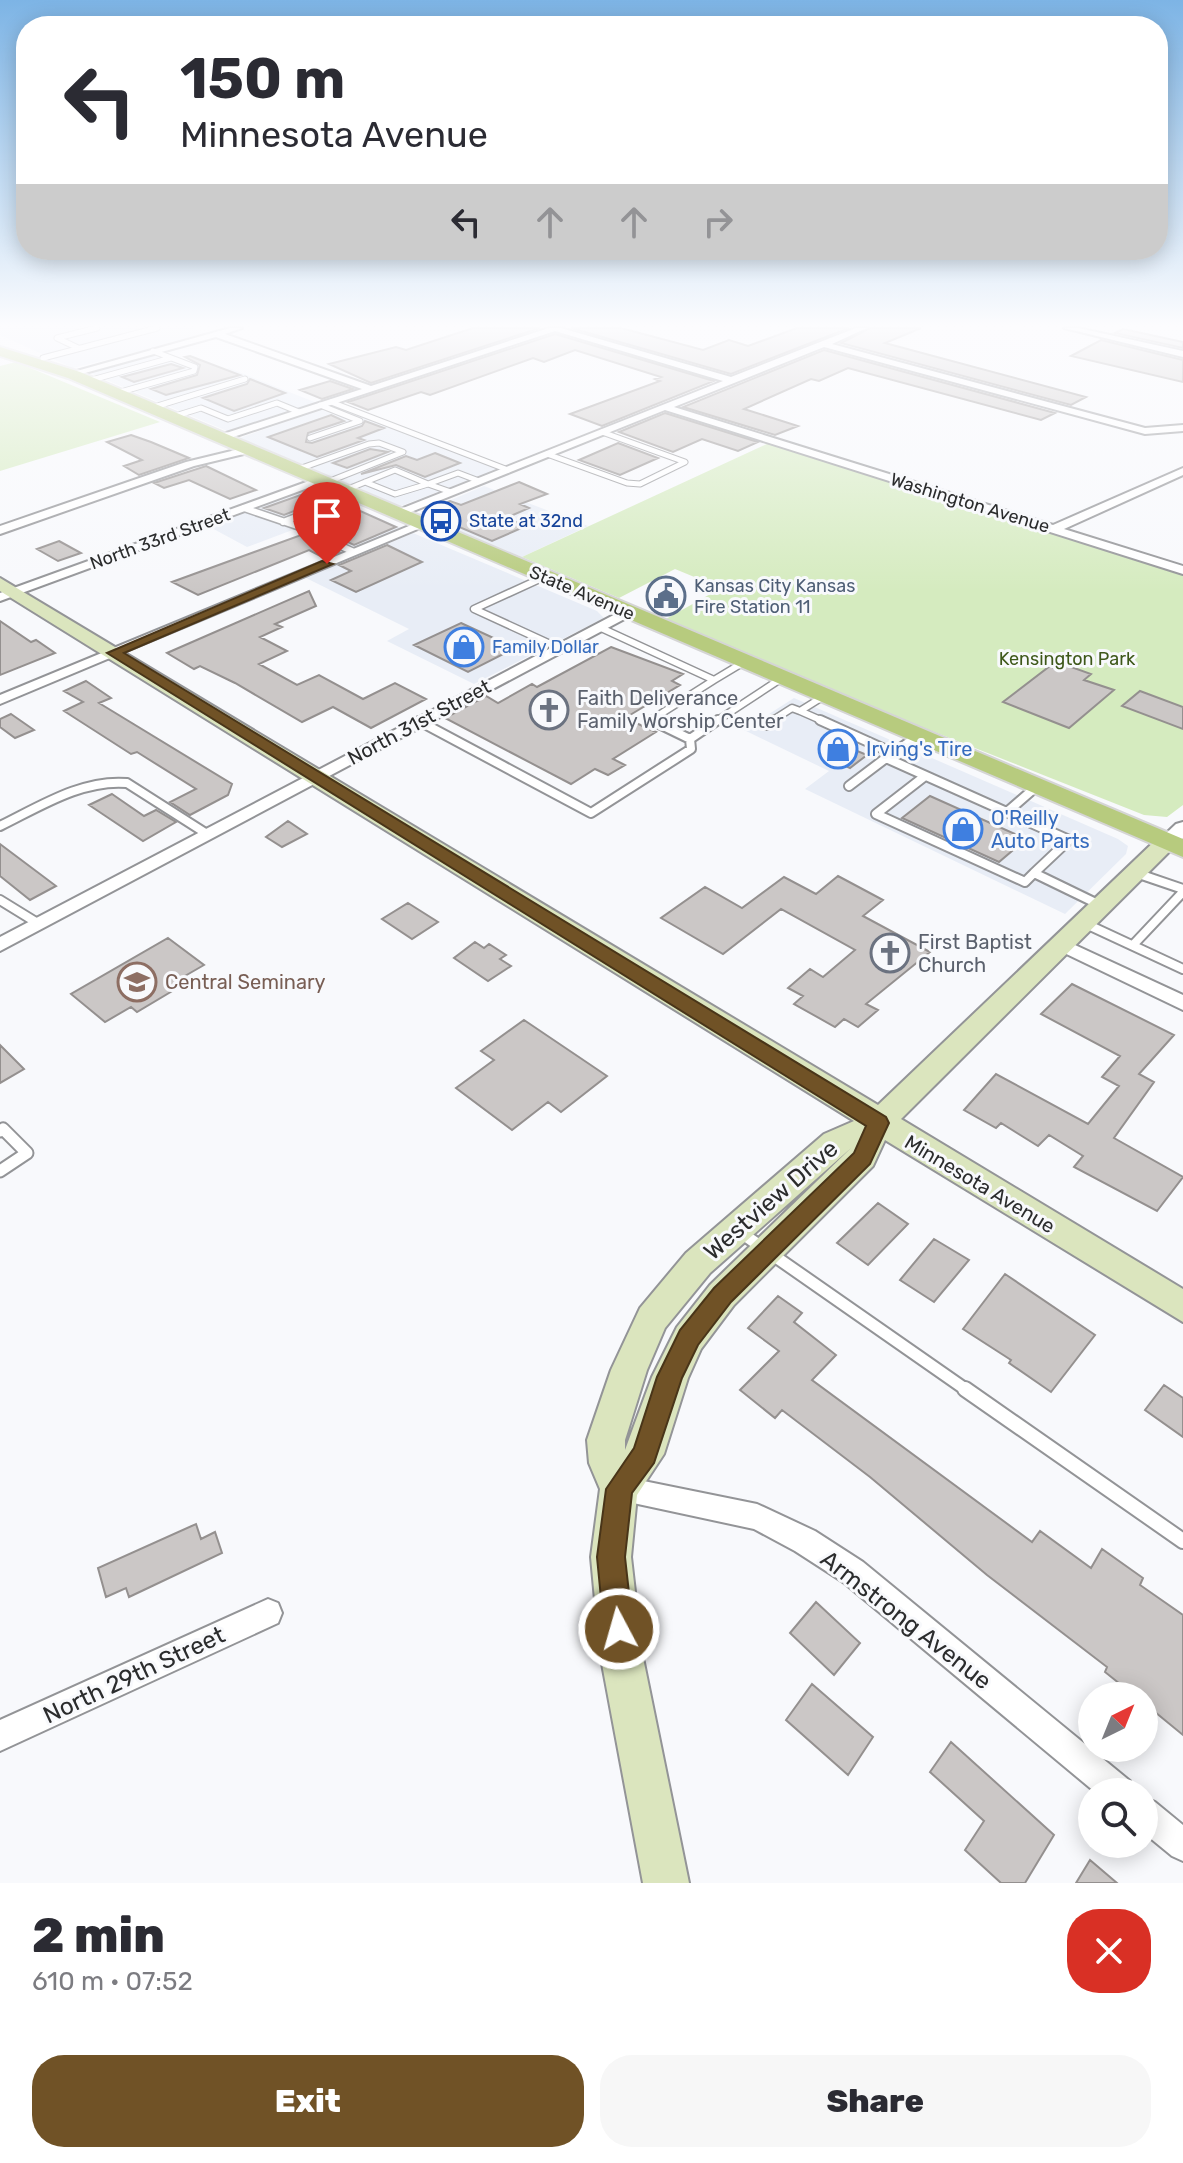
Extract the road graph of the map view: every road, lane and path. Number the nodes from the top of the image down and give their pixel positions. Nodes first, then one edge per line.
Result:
1 (176, 416) edge
2 (287, 416) edge
3 (350, 416) edge
4 (359, 416) edge
5 (643, 416) edge
6 (693, 416) edge
7 (1089, 416) edge
8 (172, 417) joint
9 (1183, 428) edge
10 (602, 432) junction
11 (221, 438) junction
12 (310, 438) dead end
13 (248, 450) junction
14 (547, 454) junction
15 (296, 470) junction
16 (508, 470) junction
17 (1183, 471) edge
18 (479, 481) junction
19 (428, 484) junction
20 (389, 486) dead end
21 (351, 489) junction
22 (451, 492) junction
23 (396, 504) junction
24 (244, 508) junction
25 (283, 522) junction
26 (421, 524) junction
27 (2, 528) edge
28 (1054, 529) junction
29 (354, 552) junction
30 (1183, 570) edge
31 (544, 577) junction
32 (5, 591) edge
33 (627, 612) junction
34 (599, 627) junction
35 (559, 648) junction
36 (114, 653) junction
37 (744, 662) junction
38 (782, 678) junction
39 (714, 680) junction
40 (824, 696) junction
41 (0, 700) edge
42 (800, 711) junction
43 (419, 721) junction
44 (766, 725) dead end
45 (918, 736) junction
46 (690, 739) junction
47 (890, 756) junction
48 (315, 776) junction
49 (925, 776) junction
50 (849, 786) dead end
51 (1037, 786) junction
52 (1007, 812) junction
53 (0, 826) edge
54 (207, 834) junction
55 (1178, 839) edge
56 (1034, 873) junction
57 (1136, 873) junction
58 (1183, 891) edge
59 (0, 900) edge
60 (1093, 914) junction
61 (39, 924) junction
62 (0, 945) edge
63 (1062, 945) junction
64 (1133, 945) junction
65 (1183, 969) edge
66 (1183, 1003) edge
67 (878, 1123) junction
68 (0, 1131) edge
69 (0, 1171) edge
70 (736, 1230) junction
71 (767, 1251) junction
72 (1183, 1307) edge
73 (619, 1489) junction
74 (1183, 1541) edge
75 (268, 1613) dead end
76 (0, 1736) edge
77 (1102, 1778) edge
78 (1158, 1824) edge
79 (1183, 1845) edge
80 (666, 1883) edge

1 - 8 lane
2 - 11 street
3 - 12 lane
4 - 16 lane
5 - 10 street
6 - 28 street, Washington Avenue
7 - 9 street
8 - 11 main road, State Avenue
10 - 14 street
10 - 14 lane
11 - 13 main road, State Avenue
13 - 15 main road, State Avenue
13 - 27 street
14 - 16 street
15 - 21 main road, State Avenue
15 - 21 lane
16 - 18 street
17 - 28 street
18 - 19 lane
18 - 22 street
19 - 21 lane
19 - 22 lane
19 - 23 lane
20 - 21 lane
21 - 23 main road, State Avenue
21 - 24 street, North 33rd Street
21 - 25 lane
22 - 23 street
23 - 26 main road, State Avenue
24 - 25 lane
24 - 32 street, North 33rd Street
25 - 29 lane
26 - 29 street
26 - 31 main road, State Avenue
28 - 30 street, Washington Avenue
29 - 36 street
31 - 33 main road, State Avenue
31 - 35 lane
32 - 36 main road, Minnesota Avenue
33 - 34 street, North 31st Street
33 - 37 main road, State Avenue
34 - 35 street, North 31st Street
34 - 39 lane
35 - 43 street, North 31st Street
36 - 41 street
36 - 48 main road, Minnesota Avenue
37 - 38 main road, State Avenue
37 - 39 lane
38 - 40 main road, State Avenue
38 - 46 lane
39 - 46 lane
40 - 42 lane
40 - 45 main road, State Avenue
42 - 44 lane
42 - 47 lane
43 - 46 lane
43 - 48 street, North 31st Street
45 - 47 lane
45 - 51 main road, State Avenue
47 - 49 lane
47 - 50 lane
48 - 54 street, North 31st Street
48 - 67 main road, Minnesota Avenue
49 - 52 lane
49 - 56 lane
51 - 52 lane
51 - 55 main road, State Avenue
52 - 56 lane
53 - 54 lane
54 - 61 street, North 31st Street
55 - 57 main road
56 - 60 lane
57 - 58 lane
57 - 60 main road
58 - 64 lane
59 - 61 lane
60 - 63 main road
60 - 64 lane
61 - 62 street, North 31st Street
63 - 66 street
63 - 67 main road
64 - 65 lane
67 - 70 main road, Westview Drive
67 - 71 main road, Westview Drive
67 - 72 main road, Minnesota Avenue
68 - 69 lane
70 - 71 lane
70 - 73 main road, Westview Drive
71 - 73 main road, Westview Drive
71 - 74 lane
73 - 77 street, Armstrong Avenue
73 - 80 main road, Westview Drive
75 - 76 street, North 29th Street
78 - 79 street

